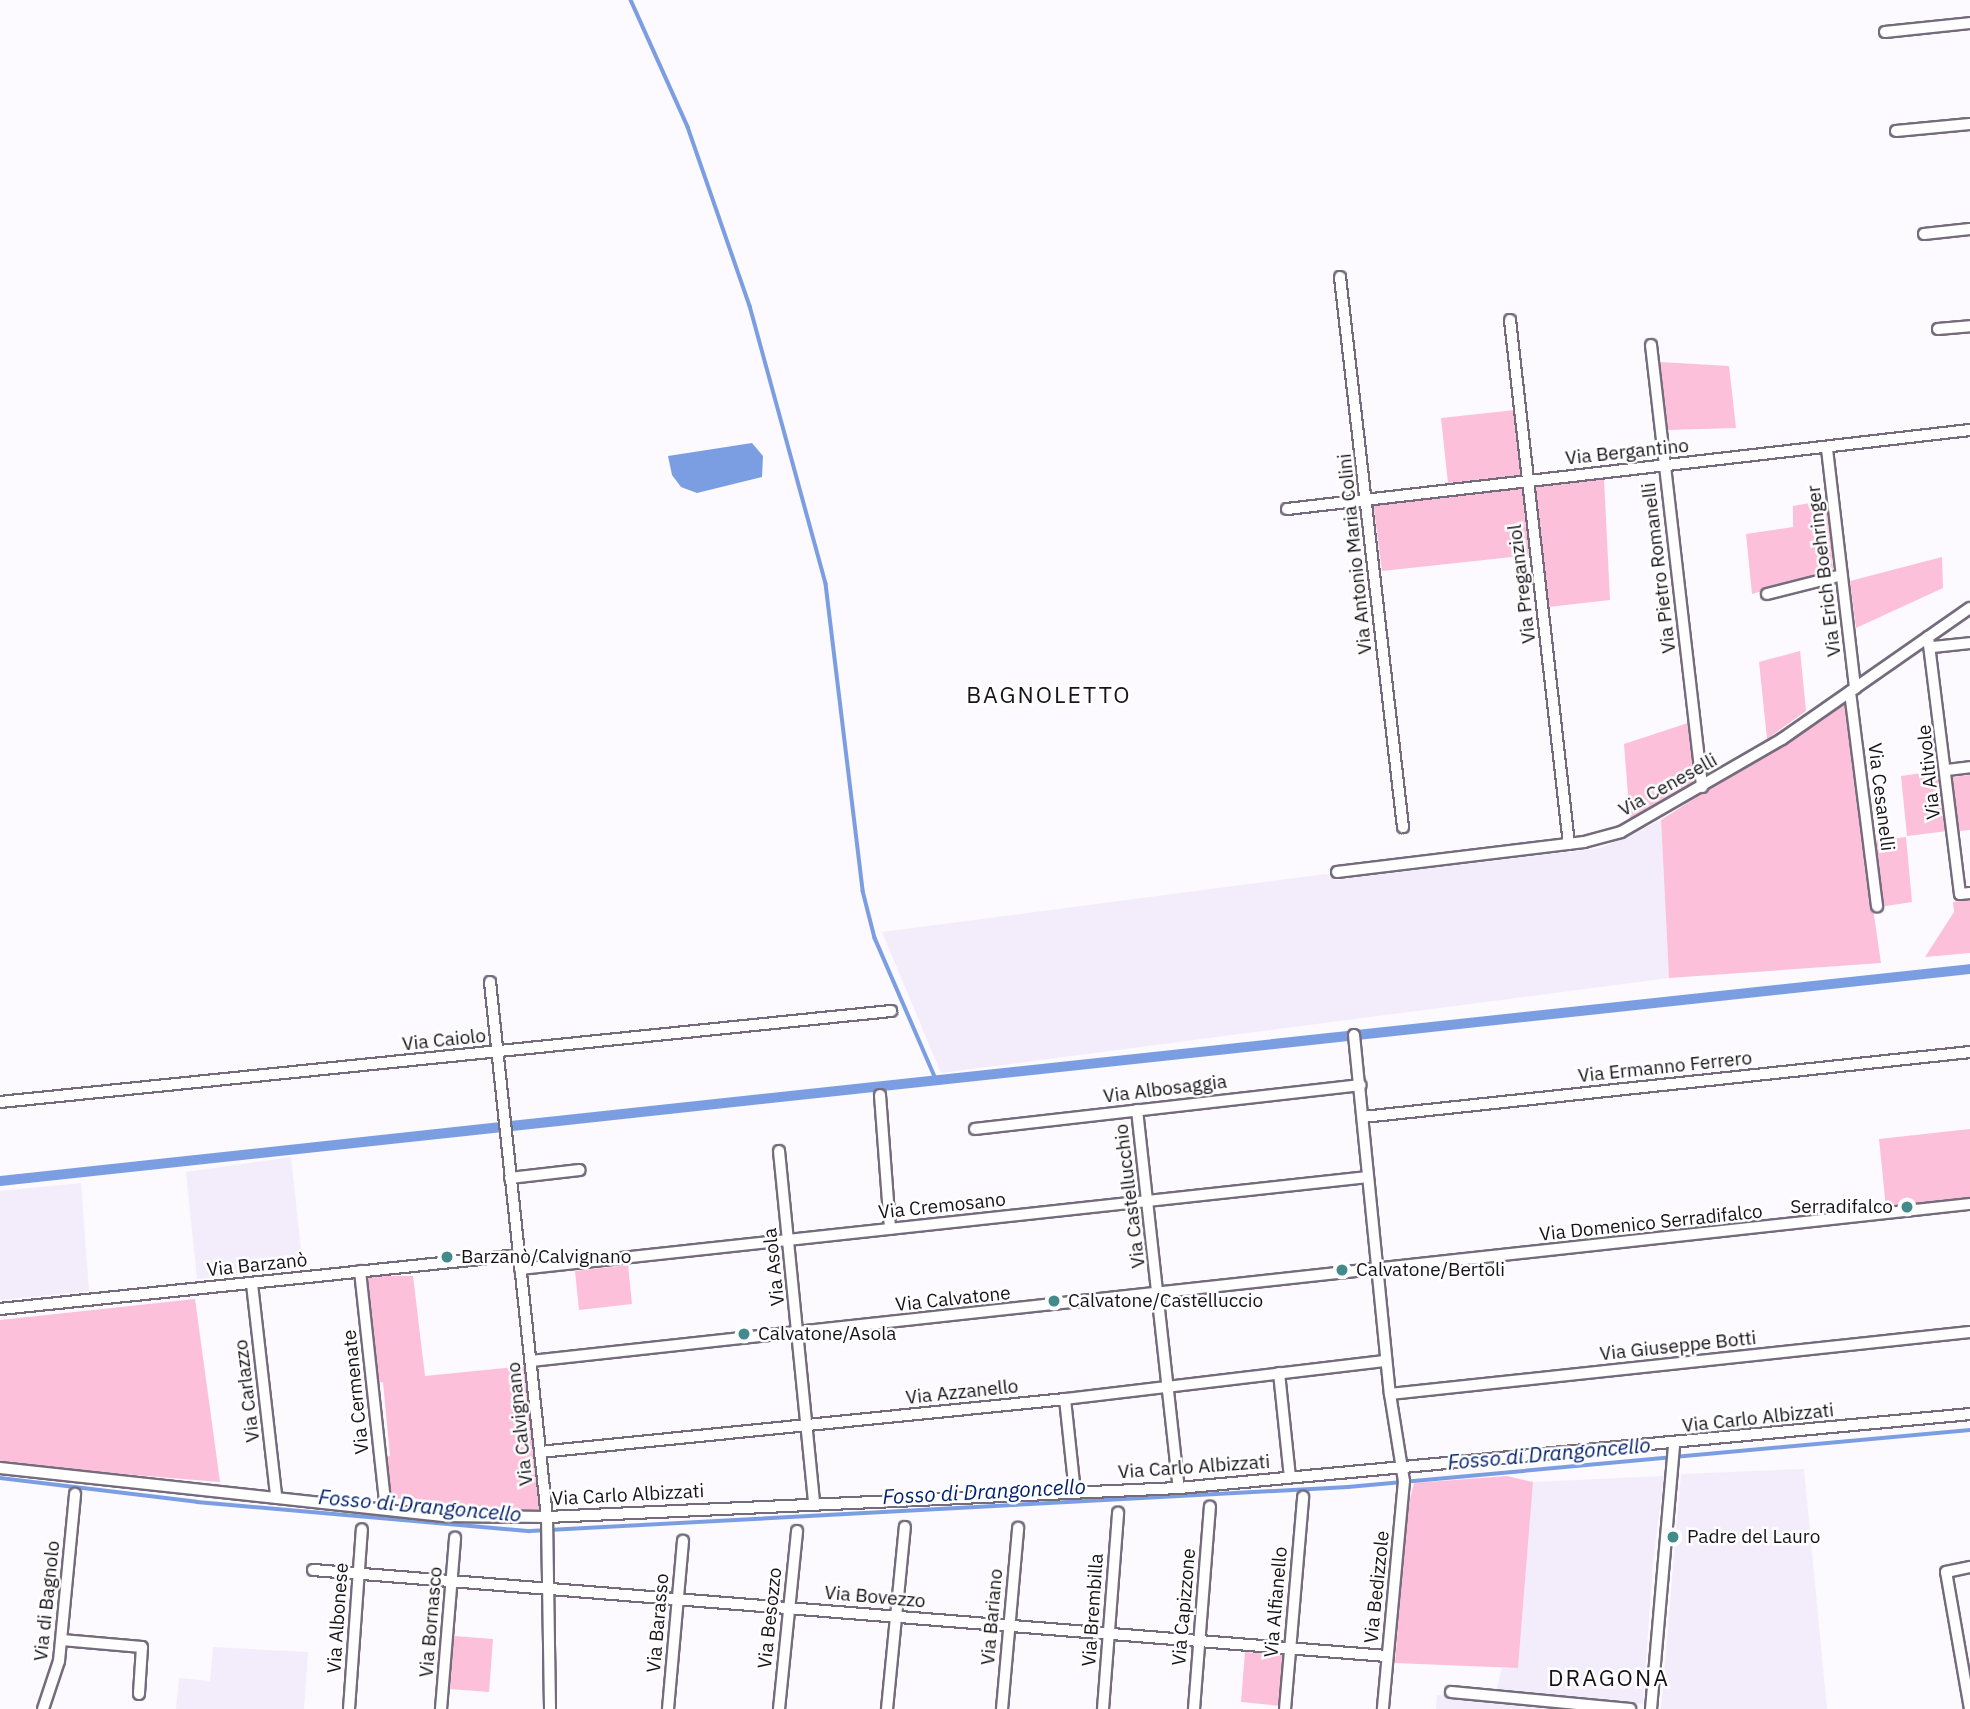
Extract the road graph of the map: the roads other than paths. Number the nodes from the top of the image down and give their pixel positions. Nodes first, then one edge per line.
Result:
1 (1970, 23) edge
2 (1885, 32) dead end
3 (1970, 124) edge
4 (1896, 131) dead end
5 (1970, 229) edge
6 (1924, 234) dead end
7 (1340, 276) dead end
8 (1510, 320) dead end
9 (1970, 326) edge
10 (1938, 329) dead end
11 (1651, 345) dead end
12 (1970, 430) edge
13 (1827, 449) junction
14 (1664, 466) junction
15 (1527, 480) junction
16 (1366, 499) junction
17 (1287, 509) dead end
18 (1842, 575) junction
19 (1767, 594) dead end
20 (1970, 608) edge
21 (1931, 642) junction
22 (1970, 643) edge
23 (1852, 690) junction
24 (1970, 767) edge
25 (1947, 770) junction
26 (1702, 787) junction
27 (1403, 827) dead end
28 (1569, 844) junction
29 (1337, 872) dead end
30 (1970, 893) edge
31 (1877, 906) dead end
32 (490, 982) dead end
33 (891, 1011) dead end
34 (1354, 1035) dead end
35 (1970, 1052) edge
36 (497, 1053) junction
37 (1360, 1085) junction
38 (880, 1095) dead end
39 (0, 1102) edge
40 (1137, 1110) junction
41 (1363, 1116) junction
42 (975, 1129) dead end
43 (779, 1151) dead end
44 (580, 1170) dead end
45 (1368, 1177) junction
46 (510, 1178) junction
47 (1148, 1202) junction
48 (1970, 1205) edge
49 (890, 1229) junction
50 (789, 1240) junction
51 (519, 1255) junction
52 (520, 1269) junction
53 (360, 1271) junction
54 (1378, 1271) junction
55 (252, 1284) junction
56 (1159, 1295) junction
57 (0, 1309) edge
58 (1970, 1332) edge
59 (799, 1333) junction
60 (531, 1361) junction
61 (1386, 1361) junction
62 (1279, 1373) junction
63 (1167, 1386) junction
64 (1390, 1394) junction
65 (1065, 1399) junction
66 (1970, 1414) edge
67 (809, 1425) junction
68 (1674, 1444) junction
69 (540, 1452) junction
70 (0, 1468) edge
71 (1401, 1469) junction
72 (1290, 1478) junction
73 (1179, 1488) junction
74 (1075, 1492) junction
75 (75, 1494) dead end
76 (276, 1495) junction
77 (1303, 1497) dead end
78 (814, 1504) junction
79 (1210, 1507) dead end
80 (386, 1509) junction
81 (1118, 1513) dead end
82 (547, 1517) junction
83 (905, 1527) dead end
84 (1018, 1528) dead end
85 (362, 1529) dead end
86 (797, 1531) dead end
87 (455, 1538) dead end
88 (683, 1541) dead end
89 (1970, 1567) edge
90 (313, 1570) dead end
91 (359, 1574) junction
92 (453, 1581) junction
93 (550, 1589) junction
94 (677, 1600) junction
95 (788, 1607) junction
96 (895, 1617) junction
97 (1009, 1626) junction
98 (1109, 1634) junction
99 (62, 1640) junction
100 (1199, 1642) junction
101 (1290, 1649) junction
102 (1387, 1656) junction
103 (1451, 1692) dead end
104 (139, 1694) dead end
105 (43, 1709) edge
106 (349, 1709) edge
107 (441, 1709) edge
108 (550, 1709) edge
109 (668, 1709) edge
110 (779, 1709) edge
111 (887, 1709) edge
112 (1002, 1709) edge
113 (1103, 1709) edge
114 (1194, 1709) edge
115 (1285, 1709) edge
116 (1383, 1709) edge
117 (1630, 1709) edge
118 (1651, 1709) edge
119 (1970, 1709) edge

1 - 2 street
3 - 4 street
5 - 6 street
7 - 16 street, Via Antonio Maria Colini
8 - 15 street, Via Preganziol
9 - 10 street
11 - 14 street, Via Pietro Romanelli
12 - 13 street, Via Bergantino
13 - 14 street, Via Bergantino
13 - 18 street, Via Erich Boehringer
14 - 15 street, Via Bergantino
14 - 26 street, Via Pietro Romanelli
15 - 16 street, Via Bergantino
15 - 28 street, Via Preganziol
16 - 17 street, Via Bergantino
16 - 27 street, Via Antonio Maria Colini
18 - 19 street
18 - 23 street, Via Erich Boehringer
20 - 21 street, Via Ceneselli
21 - 22 street
21 - 23 street, Via Ceneselli
21 - 25 street, Via Altivole
23 - 26 street, Via Ceneselli
23 - 31 street, Via Cesanelli
24 - 25 street
25 - 30 street, Via Altivole
26 - 28 street, Via Ceneselli
28 - 29 street, Via Ceneselli
32 - 36 street, Via Calvignano
33 - 36 street, Via Caiolo
34 - 37 street, Via Bedizzole
35 - 41 street, Via Ermanno Ferrero
36 - 39 street, Via Caiolo
36 - 46 street, Via Calvignano
37 - 40 street, Via Albosaggia
37 - 41 street, Via Bedizzole
38 - 49 street
40 - 42 street, Via Albosaggia
40 - 47 street, Via Castellucchio
41 - 45 street, Via Bedizzole
43 - 50 street, Via Asola
44 - 46 street
45 - 47 street, Via Cremosano
45 - 54 street, Via Bedizzole
46 - 51 street, Via Calvignano
47 - 49 street, Via Cremosano
47 - 56 street, Via Castellucchio
48 - 54 street, Via Domenico Serradifalco
49 - 50 street, Via Cremosano
50 - 52 street, Via Cremosano
50 - 59 street, Via Asola
51 - 52 street, Via Calvignano
51 - 53 street, Via Barzanò
52 - 60 street, Via Calvignano
53 - 55 street, Via Barzanò
53 - 80 street, Via Cermenate
54 - 56 street, Via Calvatone
54 - 61 street, Via Bedizzole
55 - 57 street, Via Barzanò
55 - 76 street, Via Carlazzo
56 - 59 street, Via Calvatone
56 - 63 street, Via Castellucchio
58 - 64 street, Via Giuseppe Botti
59 - 60 street, Via Calvatone
59 - 67 street, Via Asola
60 - 69 street, Via Calvignano
61 - 62 street, Via Azzanello
61 - 64 street, Via Bedizzole
62 - 63 street, Via Azzanello
62 - 72 street
63 - 65 street, Via Azzanello
63 - 73 street, Via Castellucchio
64 - 71 street, Via Bedizzole
65 - 67 street, Via Azzanello
65 - 74 street
66 - 68 street, Via Carlo Albizzati
67 - 69 street, Via Azzanello
67 - 78 street, Via Asola
68 - 71 street, Via Carlo Albizzati
68 - 118 street
69 - 82 street, Via Calvignano
70 - 76 street, Via Carlo Albizzati
71 - 72 street, Via Carlo Albizzati
71 - 102 street, Via Bedizzole
72 - 73 street, Via Carlo Albizzati
73 - 74 street, Via Carlo Albizzati
74 - 78 street, Via Carlo Albizzati
75 - 99 street, Via di Bagnolo
76 - 80 street, Via Carlo Albizzati
77 - 101 street, Via Alfianello
78 - 82 street, Via Carlo Albizzati
79 - 100 street, Via Capizzone
80 - 82 street, Via Carlo Albizzati
81 - 98 street, Via Brembilla
82 - 93 street, Via Calvignano
83 - 96 street
84 - 97 street, Via Bariano
85 - 91 street, Via Albonese
86 - 95 street, Via Besozzo
87 - 92 street, Via Bornasco
88 - 94 street, Via Barasso
89 - 119 street
90 - 91 street, Via Bovezzo
91 - 92 street, Via Bovezzo
91 - 106 street, Via Albonese
92 - 93 street, Via Bovezzo
92 - 107 street, Via Bornasco
93 - 94 street, Via Bovezzo
93 - 108 street, Via Calvignano
94 - 95 street, Via Bovezzo
94 - 109 street, Via Barasso
95 - 96 street, Via Bovezzo
95 - 110 street, Via Besozzo
96 - 97 street, Via Bovezzo
96 - 111 street
97 - 98 street, Via Bovezzo
97 - 112 street, Via Bariano
98 - 100 street, Via Bovezzo
98 - 113 street, Via Brembilla
99 - 104 street
99 - 105 street, Via di Bagnolo
100 - 101 street, Via Bovezzo
100 - 114 street, Via Capizzone
101 - 102 street, Via Bovezzo
101 - 115 street, Via Alfianello
102 - 116 street, Via Bedizzole
103 - 117 street

